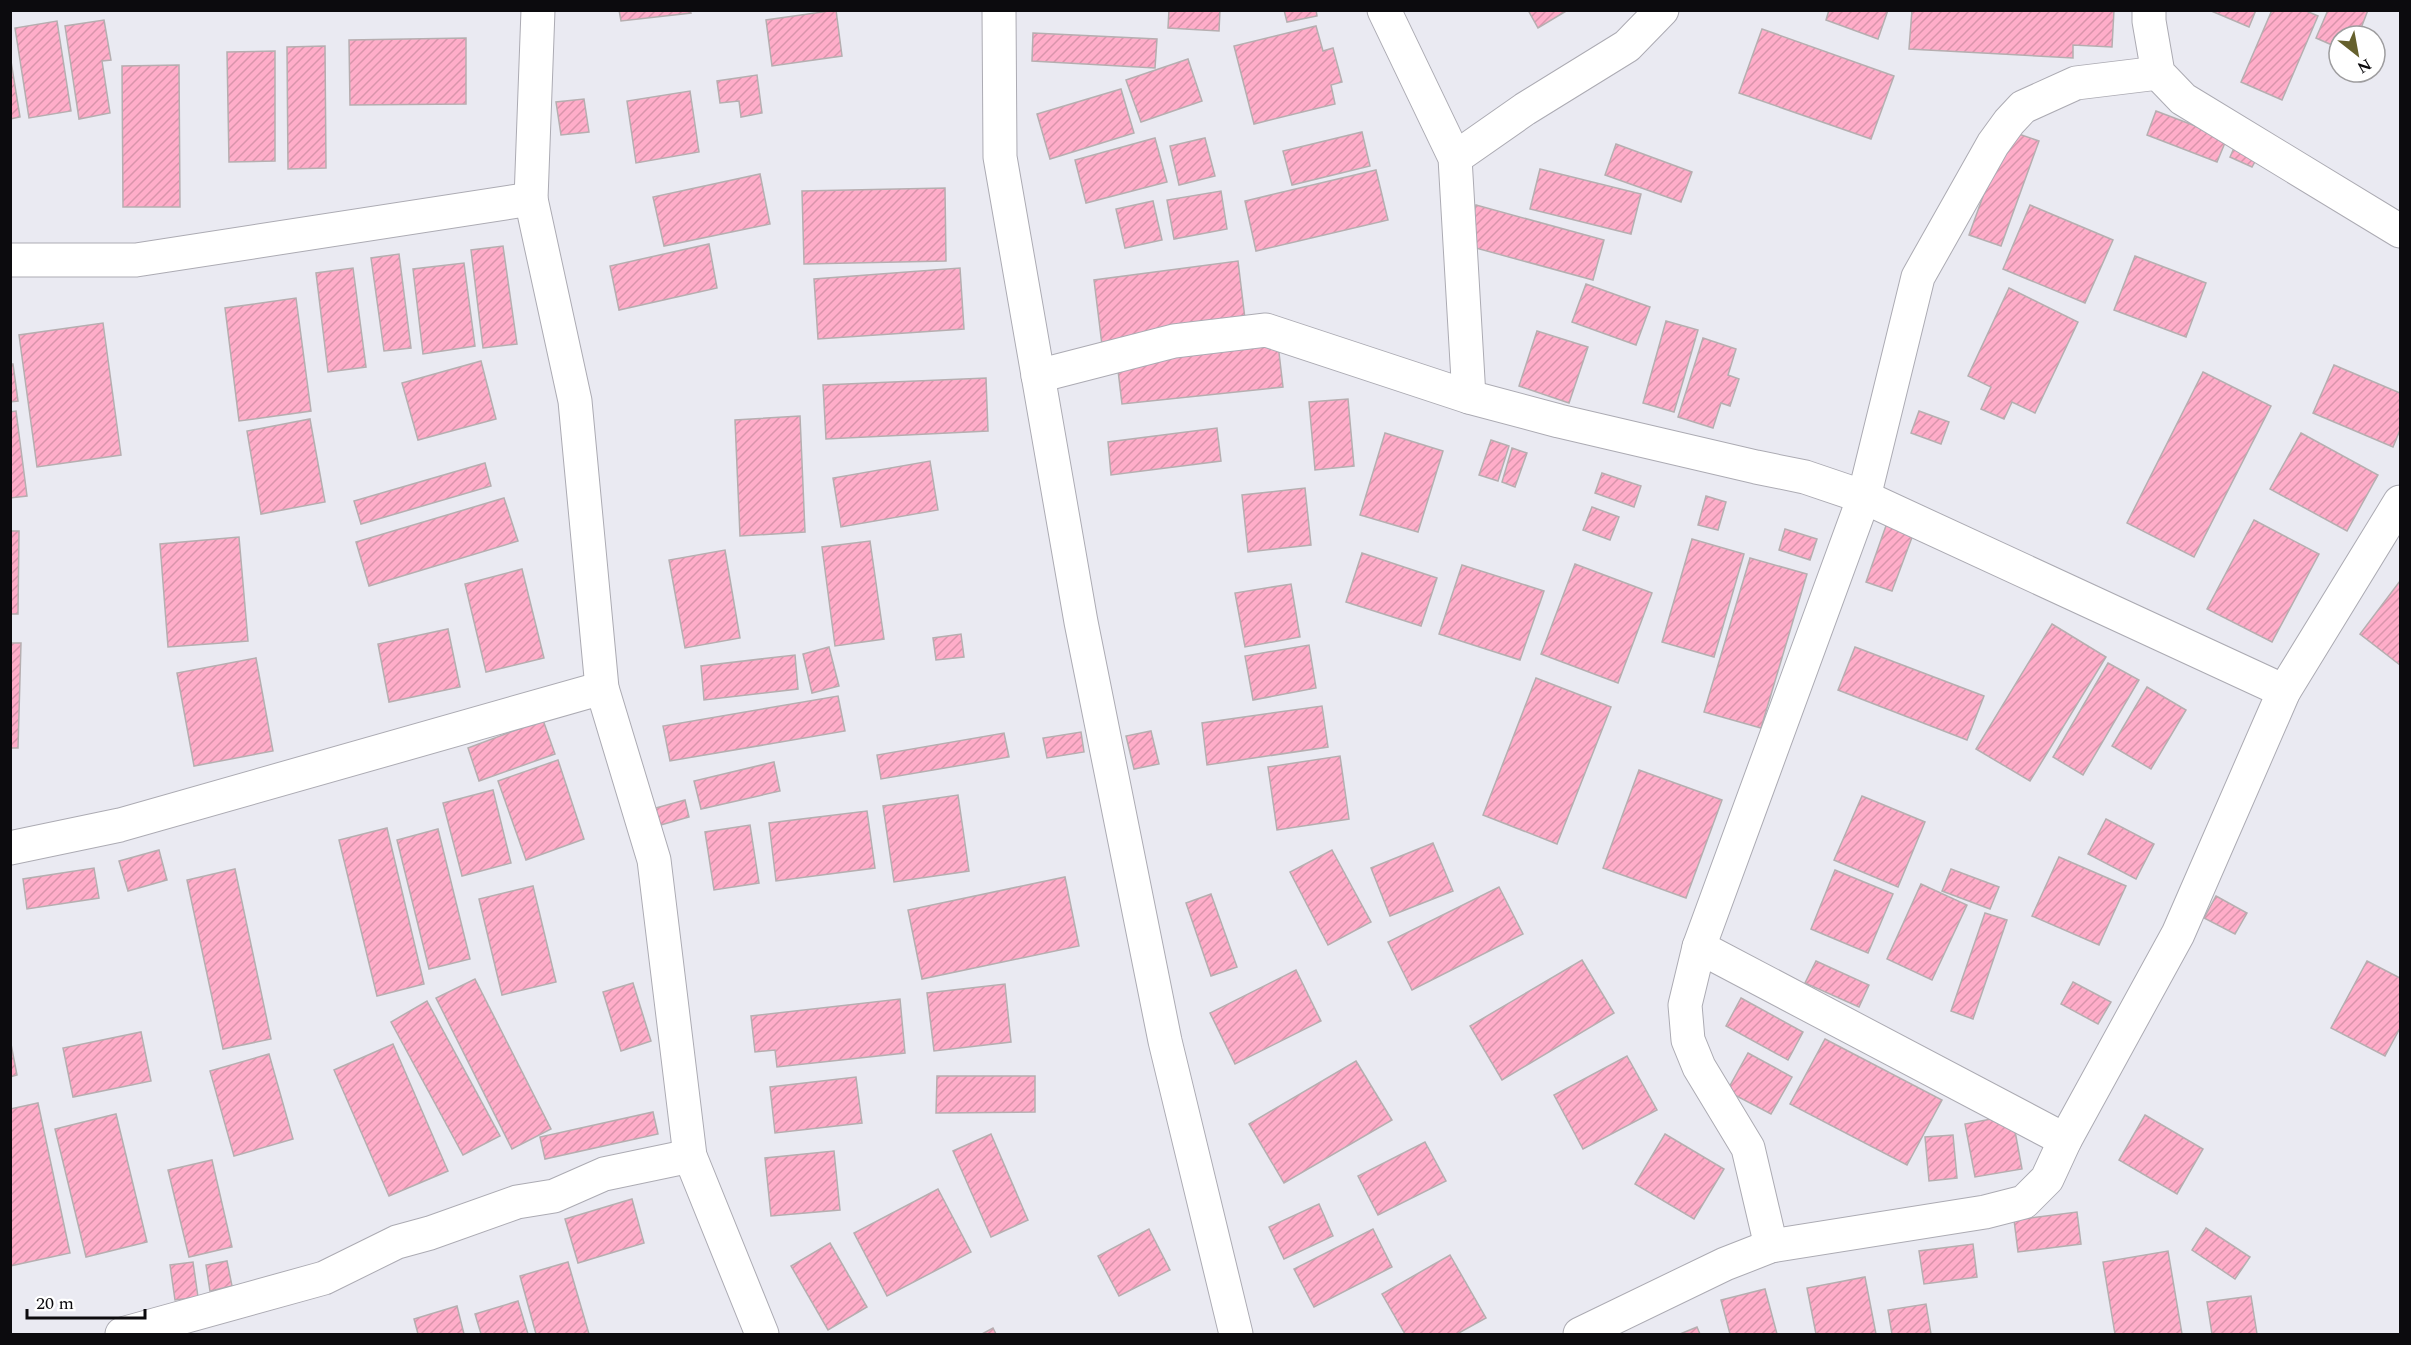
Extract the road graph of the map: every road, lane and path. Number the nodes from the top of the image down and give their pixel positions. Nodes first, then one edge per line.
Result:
1 (538, 10) edge
2 (999, 10) edge
3 (1384, 10) edge
4 (1662, 10) edge
5 (2149, 10) edge
6 (2158, 73) junction
7 (1455, 158) junction
8 (531, 199) junction
9 (2400, 231) edge
10 (10, 260) edge
11 (1038, 376) junction
12 (1469, 397) junction
13 (1863, 497) junction
14 (2400, 502) edge
15 (602, 688) junction
16 (2284, 691) junction
17 (10, 848) edge
18 (1699, 947) junction
19 (2065, 1140) junction
20 (690, 1156) junction
21 (1771, 1246) junction
22 (138, 1333) edge
23 (762, 1335) edge
24 (1236, 1335) edge
25 (1580, 1335) edge

1 - 8 street
2 - 11 street
3 - 7 street
4 - 7 street
5 - 6 street
6 - 9 street
6 - 13 street
7 - 12 street
8 - 10 street
8 - 15 street
11 - 12 street
11 - 24 street
12 - 13 street
13 - 16 street
13 - 18 street
14 - 16 street
15 - 17 street
15 - 20 street
16 - 19 street
18 - 19 street
18 - 21 street
19 - 21 street
20 - 22 street
20 - 23 street
21 - 25 street

